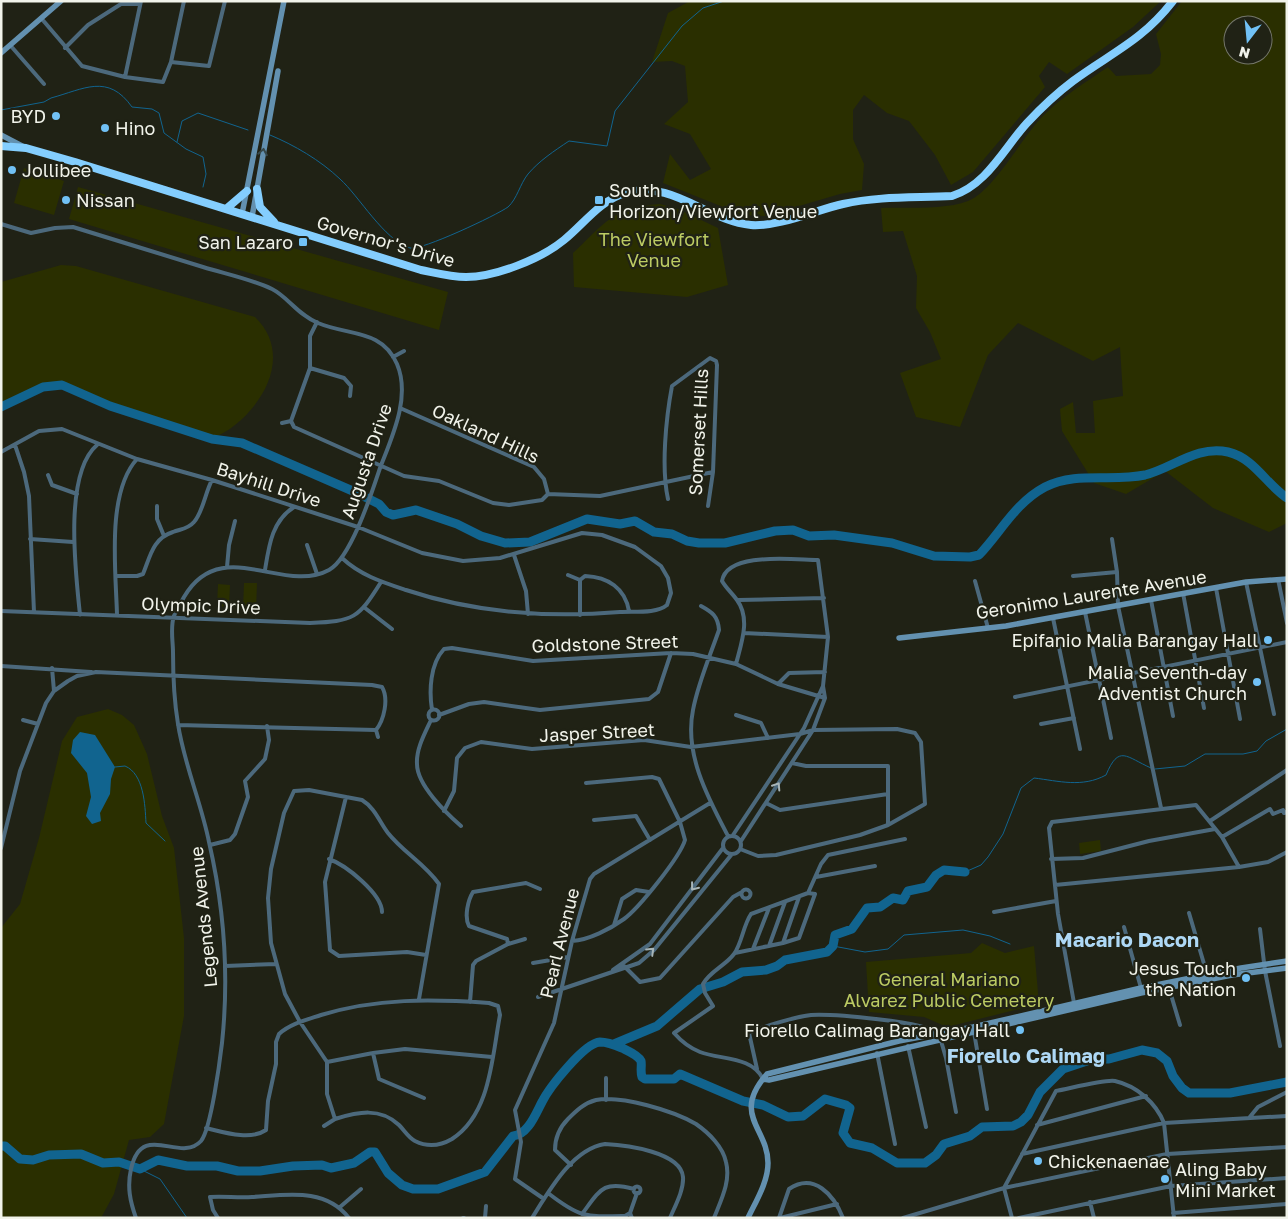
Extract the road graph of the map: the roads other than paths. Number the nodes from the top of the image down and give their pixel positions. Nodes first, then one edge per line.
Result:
1 (61, 1) edge
2 (184, 1) edge
3 (225, 1) edge
4 (284, 1) edge
5 (1173, 1) edge
6 (140, 3) edge
7 (41, 18) junction
8 (10, 45) junction
9 (65, 48) junction
10 (1, 53) edge
11 (171, 62) junction
12 (278, 71) dead end
13 (126, 77) junction
14 (44, 84) dead end
15 (268, 84) junction
16 (273, 94) junction
17 (1, 136) edge
18 (1, 146) edge
19 (26, 148) junction
20 (248, 187) junction
21 (257, 187) junction
22 (226, 209) junction
23 (242, 214) junction
24 (252, 217) junction
25 (1, 224) edge
26 (278, 225) junction
27 (317, 322) junction
28 (404, 351) dead end
29 (393, 357) junction
30 (310, 368) junction
31 (350, 396) dead end
32 (400, 408) junction
33 (291, 421) junction
34 (282, 423) dead end
35 (15, 445) junction
36 (97, 445) junction
37 (1, 452) edge
38 (137, 459) junction
39 (382, 465) junction
40 (712, 472) junction
41 (48, 475) dead end
42 (212, 480) junction
43 (664, 483) junction
44 (77, 494) junction
45 (548, 494) junction
46 (668, 499) dead end
47 (158, 506) dead end
48 (708, 506) dead end
49 (294, 507) junction
50 (234, 521) dead end
51 (358, 526) junction
52 (164, 536) junction
53 (30, 539) junction
54 (1112, 539) dead end
55 (73, 542) junction
56 (307, 545) dead end
57 (514, 555) junction
58 (342, 558) junction
59 (227, 567) junction
60 (265, 570) junction
61 (1117, 572) junction
62 (317, 574) junction
63 (141, 575) junction
64 (568, 575) dead end
65 (116, 576) junction
66 (1073, 576) dead end
67 (1278, 579) junction
68 (1287, 579) edge
69 (580, 580) junction
70 (144, 581) dead end
71 (976, 581) dead end
72 (381, 582) junction
73 (1246, 582) junction
74 (1216, 588) junction
75 (1183, 593) junction
76 (824, 598) junction
77 (738, 600) junction
78 (1151, 600) junction
79 (668, 605) junction
80 (701, 606) dead end
81 (1118, 606) junction
82 (365, 608) junction
83 (674, 608) dead end
84 (1, 611) edge
85 (629, 611) junction
86 (34, 612) junction
87 (1085, 612) junction
88 (528, 614) junction
89 (80, 615) junction
90 (580, 615) junction
91 (117, 616) junction
92 (173, 618) junction
93 (1053, 618) junction
94 (1287, 623) edge
95 (392, 628) dead end
96 (988, 628) junction
97 (744, 633) junction
98 (828, 637) junction
99 (899, 638) dead end
100 (1287, 642) edge
101 (1262, 647) junction
102 (671, 653) junction
103 (1226, 655) junction
104 (710, 659) junction
105 (1195, 660) junction
106 (736, 664) junction
107 (1, 666) edge
108 (1164, 666) junction
109 (52, 668) junction
110 (96, 672) junction
111 (825, 672) junction
112 (1131, 673) junction
113 (173, 675) junction
114 (1099, 679) junction
115 (385, 681) dead end
116 (778, 684) junction
117 (823, 686) junction
118 (1066, 686) junction
119 (382, 688) junction
120 (54, 691) junction
121 (817, 697) junction
122 (1014, 697) dead end
123 (825, 698) junction
124 (1204, 708) dead end
125 (432, 710) junction
126 (1274, 714) dead end
127 (439, 715) junction
128 (736, 715) dead end
129 (1173, 716) dead end
130 (1074, 718) junction
131 (1240, 719) dead end
132 (23, 720) dead end
133 (430, 720) junction
134 (38, 724) junction
135 (1041, 724) dead end
136 (178, 725) junction
137 (266, 726) junction
138 (376, 730) junction
139 (812, 730) junction
140 (800, 734) junction
141 (378, 737) dead end
142 (768, 738) junction
143 (1111, 738) dead end
144 (691, 747) junction
145 (1080, 749) dead end
146 (792, 763) junction
147 (1287, 770) edge
148 (586, 784) dead end
149 (888, 794) junction
150 (346, 797) junction
151 (710, 803) junction
152 (766, 803) junction
153 (1161, 808) junction
154 (444, 811) junction
155 (1287, 812) edge
156 (594, 820) dead end
157 (1210, 820) junction
158 (680, 822) junction
159 (1, 825) edge
160 (888, 825) junction
161 (7, 826) junction
162 (461, 826) dead end
163 (1215, 829) junction
164 (733, 835) junction
165 (728, 836) junction
166 (1222, 837) junction
167 (905, 839) dead end
168 (650, 840) junction
169 (741, 841) junction
170 (210, 845) junction
171 (1, 848) edge
172 (723, 848) junction
173 (740, 849) junction
174 (1287, 852) edge
175 (732, 854) junction
176 (1051, 858) junction
177 (329, 859) junction
178 (875, 866) dead end
179 (1239, 866) junction
180 (816, 877) junction
181 (1056, 885) junction
182 (540, 889) dead end
183 (649, 892) junction
184 (742, 892) dead end
185 (808, 893) junction
186 (799, 897) junction
187 (1056, 901) junction
188 (785, 902) junction
189 (769, 908) junction
190 (382, 912) dead end
191 (994, 912) dead end
192 (1189, 913) dead end
193 (614, 924) junction
194 (1124, 927) dead end
195 (1260, 928) dead end
196 (526, 939) dead end
197 (572, 941) junction
198 (783, 943) junction
199 (508, 944) junction
200 (769, 946) junction
201 (753, 949) junction
202 (735, 953) junction
203 (426, 954) junction
204 (568, 957) junction
205 (1287, 962) edge
206 (533, 963) dead end
207 (276, 964) junction
208 (225, 966) junction
209 (624, 966) junction
210 (1264, 967) junction
211 (1287, 968) edge
212 (1207, 974) junction
213 (561, 988) junction
214 (1141, 988) junction
215 (1169, 988) junction
216 (538, 997) dead end
217 (419, 999) junction
218 (502, 1001) dead end
219 (470, 1002) junction
220 (1074, 1003) junction
221 (498, 1006) junction
222 (300, 1022) junction
223 (1180, 1025) dead end
224 (974, 1030) junction
225 (940, 1036) junction
226 (908, 1046) junction
227 (1280, 1046) dead end
228 (373, 1053) junction
229 (878, 1053) junction
230 (492, 1057) junction
231 (328, 1062) junction
232 (757, 1069) junction
233 (606, 1078) dead end
234 (763, 1078) junction
235 (1287, 1092) edge
236 (1146, 1096) junction
237 (424, 1098) dead end
238 (606, 1100) junction
239 (987, 1109) dead end
240 (956, 1112) dead end
241 (1287, 1116) edge
242 (1249, 1118) junction
243 (335, 1119) junction
244 (1164, 1123) junction
245 (1037, 1124) junction
246 (324, 1126) dead end
247 (926, 1127) dead end
248 (206, 1128) junction
249 (895, 1144) dead end
250 (1287, 1147) edge
251 (1022, 1154) junction
252 (1167, 1154) junction
253 (571, 1165) junction
254 (1287, 1178) edge
255 (1171, 1186) junction
256 (1004, 1188) junction
257 (361, 1189) dead end
258 (548, 1193) junction
259 (204, 1194) dead end
260 (210, 1196) junction
261 (544, 1199) junction
262 (1090, 1202) junction
263 (837, 1204) junction
264 (1287, 1204) edge
265 (486, 1206) dead end
266 (340, 1207) junction
267 (582, 1214) junction
268 (631, 1215) edge
269 (1173, 1215) edge
270 (625, 1217) edge
271 (136, 1218) edge
272 (218, 1218) edge
273 (349, 1218) edge
274 (486, 1218) edge
275 (532, 1218) edge
276 (670, 1218) edge
277 (714, 1218) edge
278 (748, 1218) edge
279 (780, 1218) edge
280 (843, 1218) edge
281 (903, 1218) edge
282 (1012, 1218) edge
283 (1019, 1218) edge
284 (1094, 1218) edge

1 - 7 main road
2 - 11 street
3 - 11 street
4 - 15 main road
5 - 26 highway, Governor's Drive
6 - 9 street
6 - 13 street
7 - 8 main road
7 - 9 street
8 - 10 main road
8 - 14 street
9 - 13 street
11 - 13 street
12 - 16 main road
15 - 16 main road
15 - 20 main road
21 -> 16 main road
17 - 19 main road
18 - 19 highway, Governor's Drive
19 - 22 highway, Governor's Drive
20 - 21 main road
20 - 22 highway
20 - 23 main road
21 - 24 main road
21 - 26 highway
22 - 23 highway, Governor's Drive
23 - 24 highway, Governor's Drive
24 - 26 highway, Governor's Drive
25 - 27 street, Augusta Drive
27 - 29 street, Augusta Drive
27 - 30 street
28 - 29 street
29 - 32 street, Augusta Drive
30 - 31 street
30 - 33 street
32 - 39 street, Augusta Drive
32 - 45 street, Oakland Hills
33 - 34 street
33 - 39 street
35 - 36 street, Bayhill Drive
35 - 37 street, Bayhill Drive
35 - 53 street
36 - 38 street, Bayhill Drive
36 - 44 street
38 - 42 street, Bayhill Drive
38 - 65 street
39 - 45 street
39 - 51 street, Augusta Drive
40 - 43 street
40 - 43 street, Somerset Hills
40 - 48 street, Somerset Hills
41 - 44 street
42 - 49 street, Bayhill Drive
42 - 52 street
43 - 45 street
43 - 46 street
44 - 55 street
47 - 52 street
49 - 51 street, Bayhill Drive
49 - 60 street
50 - 59 street
51 - 57 street, Bayhill Drive
51 - 58 street, Augusta Drive
52 - 63 street
53 - 55 street
53 - 86 street
54 - 61 street
55 - 89 street
56 - 62 street
57 - 79 street, Bayhill Drive
57 - 88 street
58 - 62 street, Augusta Drive
58 - 72 street
59 - 60 street, Augusta Drive
59 - 92 street, Augusta Drive
60 - 62 street, Augusta Drive
61 - 66 street
61 - 81 street
63 - 65 street
63 - 70 street
64 - 69 street
65 - 91 street
67 - 68 main road, Geronimo Laurente Avenue
67 - 73 main road, Geronimo Laurente Avenue
67 - 94 street
69 - 85 street
69 - 90 street
71 - 96 street
72 - 82 street, Olympic Drive
72 - 88 street
73 - 74 main road, Geronimo Laurente Avenue
73 - 101 street
74 - 75 main road, Geronimo Laurente Avenue
74 - 103 street
75 - 78 main road, Geronimo Laurente Avenue
75 - 105 street
76 - 77 street
76 - 77 street
76 - 98 street
77 - 97 street
78 - 81 main road, Geronimo Laurente Avenue
78 - 108 street
79 - 83 street
79 - 85 street
80 - 104 street
81 - 87 main road, Geronimo Laurente Avenue
81 - 112 street
82 - 92 street, Olympic Drive
82 - 95 street
84 - 86 street, Olympic Drive
85 - 90 street
86 - 89 street, Olympic Drive
87 - 93 main road, Geronimo Laurente Avenue
87 - 114 street
88 - 90 street
89 - 91 street, Olympic Drive
91 - 92 street, Olympic Drive
92 - 113 street, Legends Avenue
93 - 96 main road, Geronimo Laurente Avenue
93 - 118 street
96 - 99 main road, Geronimo Laurente Avenue
97 - 98 street
97 - 106 street
98 - 111 street
100 - 101 street
101 - 103 street
101 - 126 street
102 - 104 street, Goldstone Street
102 - 125 street, Goldstone Street
102 - 127 street
103 - 105 street
103 - 131 street
104 - 106 street, Goldstone Street
104 - 144 street
105 - 108 street
105 - 124 street
106 - 116 street, Goldstone Street
107 - 109 street
108 - 112 street
108 - 129 street
109 - 110 street
109 - 120 street
110 - 113 street
110 - 120 street
111 - 116 street
111 - 117 street
112 - 114 street
112 - 153 street
113 - 119 street
113 - 136 street, Legends Avenue
114 - 118 street
114 - 143 street
115 - 119 street
116 - 121 street, Goldstone Street
117 - 121 street
117 - 123 street
118 - 122 street
118 - 130 street
119 - 138 street
120 - 134 street
121 - 123 street, Goldstone Street
121 - 140 street
123 - 139 street
125 - 127 street
125 - 133 street
127 - 133 street
128 - 142 street
130 - 135 street
130 - 145 street
132 - 134 street
133 - 154 street
134 - 161 street
136 - 137 street
136 - 170 street, Legends Avenue
137 - 138 street
137 - 170 street
138 - 141 street
139 - 140 street, Jasper Street
139 - 146 street
139 - 160 street, Jasper Street
140 - 142 street, Jasper Street
140 - 164 street
142 - 144 street, Jasper Street
144 - 151 street
144 - 154 street, Jasper Street
146 - 149 street
152 -> 146 street
147 - 157 street
148 - 158 street
149 - 152 street
149 - 160 street
150 - 177 street
150 - 203 street
150 - 207 street
151 - 158 street, Pearl Avenue
151 - 165 street
152 - 169 street
153 - 157 street
153 - 176 street
154 - 162 street
155 - 166 street
156 - 168 street
157 - 163 street
158 - 168 street, Pearl Avenue
158 - 183 street
159 - 161 street
160 - 173 street
161 - 171 street
163 - 166 street
163 - 176 street
164 - 165 street
164 - 169 street
165 - 172 street
166 - 179 street
167 - 180 street
168 - 197 street, Pearl Avenue
169 - 173 street
170 - 208 street, Legends Avenue
172 - 175 street
172 -> 209 street
173 - 175 street
174 - 179 street
209 -> 175 street
176 - 181 street
177 - 190 street
177 - 203 street
178 - 180 street
179 - 181 street
180 - 185 street
181 - 187 street
182 - 199 street
183 - 193 street
183 - 193 street
184 - 209 street
185 - 186 street
185 - 198 street
186 - 188 street
186 - 198 street
187 - 191 street
187 - 220 street
188 - 189 street
188 - 200 street
189 - 201 street
189 - 202 street
192 - 212 street
193 - 197 street
194 - 214 street
195 - 210 street
196 - 199 street
197 - 204 street, Pearl Avenue
198 - 200 street
199 - 219 street
200 - 201 street
201 - 202 street
202 - 232 street
203 - 217 street
204 - 206 street
204 - 213 street, Pearl Avenue
205 - 210 main road
207 - 208 street
207 - 222 street
208 - 248 street, Legends Avenue
209 - 213 street
210 - 211 main road
210 - 212 main road
210 - 215 main road
210 - 227 street
212 - 214 main road
213 - 216 street
213 - 261 street, Pearl Avenue
214 - 220 main road
215 - 223 street
215 - 224 main road
217 - 219 street
217 - 222 street
218 - 221 street
219 - 221 street
220 - 224 main road
221 - 230 street
222 - 231 street
222 - 248 street
224 - 225 main road
224 - 239 street
225 - 226 main road
225 - 232 street
225 - 234 main road
225 - 240 street
226 - 229 main road
226 - 247 street
228 - 230 street
228 - 231 street
228 - 237 street
229 - 234 main road
229 - 249 street
230 - 243 street
231 - 243 street
232 - 234 street
233 - 238 street
234 - 278 main road
235 - 242 street
236 - 244 street
236 - 245 street
236 - 245 street
238 - 253 street
238 - 277 street
241 - 242 street
242 - 244 street
243 - 246 street
244 - 251 street
244 - 252 street
245 - 251 street
248 - 271 street, Legends Avenue
250 - 252 street
251 - 256 street
252 - 255 street
252 - 256 street
253 - 258 street
253 - 276 street
254 - 255 street
255 - 262 street
255 - 269 street
256 - 281 street
256 - 282 street
257 - 266 street
258 - 261 street
258 - 267 street
259 - 260 street
260 - 266 street
260 - 272 street
261 - 275 street
262 - 283 street
262 - 284 street
263 - 279 street
263 - 279 street
263 - 280 street
264 - 269 street
265 - 274 street
266 - 273 street
267 - 268 street
267 - 270 street
268 - 270 street

